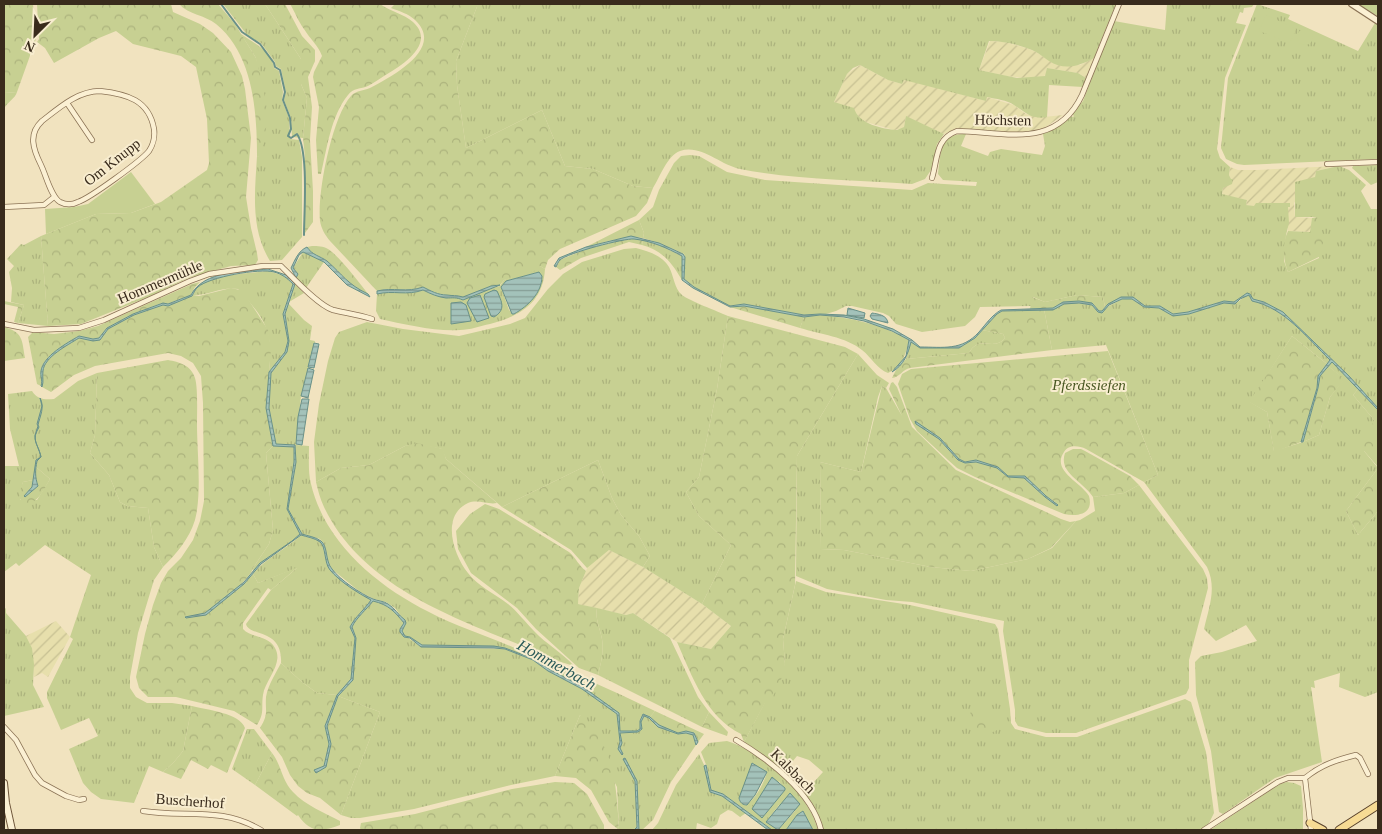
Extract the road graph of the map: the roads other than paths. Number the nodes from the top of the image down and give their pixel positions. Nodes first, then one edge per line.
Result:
1 (1119, 4) edge
2 (1352, 4) edge
3 (1378, 21) edge
4 (67, 103) junction
5 (92, 140) dead end
6 (1378, 162) edge
7 (1327, 164) dead end
8 (932, 178) dead end
9 (54, 197) junction
10 (4, 206) edge
11 (372, 318) dead end
12 (4, 324) edge
13 (4, 727) edge
14 (736, 740) dead end
15 (1368, 774) dead end
16 (1304, 778) junction
17 (4, 783) edge
18 (84, 799) dead end
19 (1378, 805) edge
20 (143, 810) dead end
21 (1311, 827) edge
22 (12, 830) edge
23 (261, 830) edge
24 (820, 830) edge
25 (1204, 830) edge
26 (1322, 830) edge
27 (1339, 830) edge

1 - 8 street, Höchsten
2 - 3 street
4 - 5 street, Om Knupp
4 - 9 street, Om Knupp
4 - 9 street, Om Knupp
6 - 7 street
9 - 10 street
11 - 12 street, Hommermühle
13 - 18 street
14 - 24 street, Kalsbach
15 - 16 street
16 - 21 street
16 - 25 street
17 - 22 main road
19 - 27 main road
20 - 23 street, Buscherhof
21 - 26 main road

